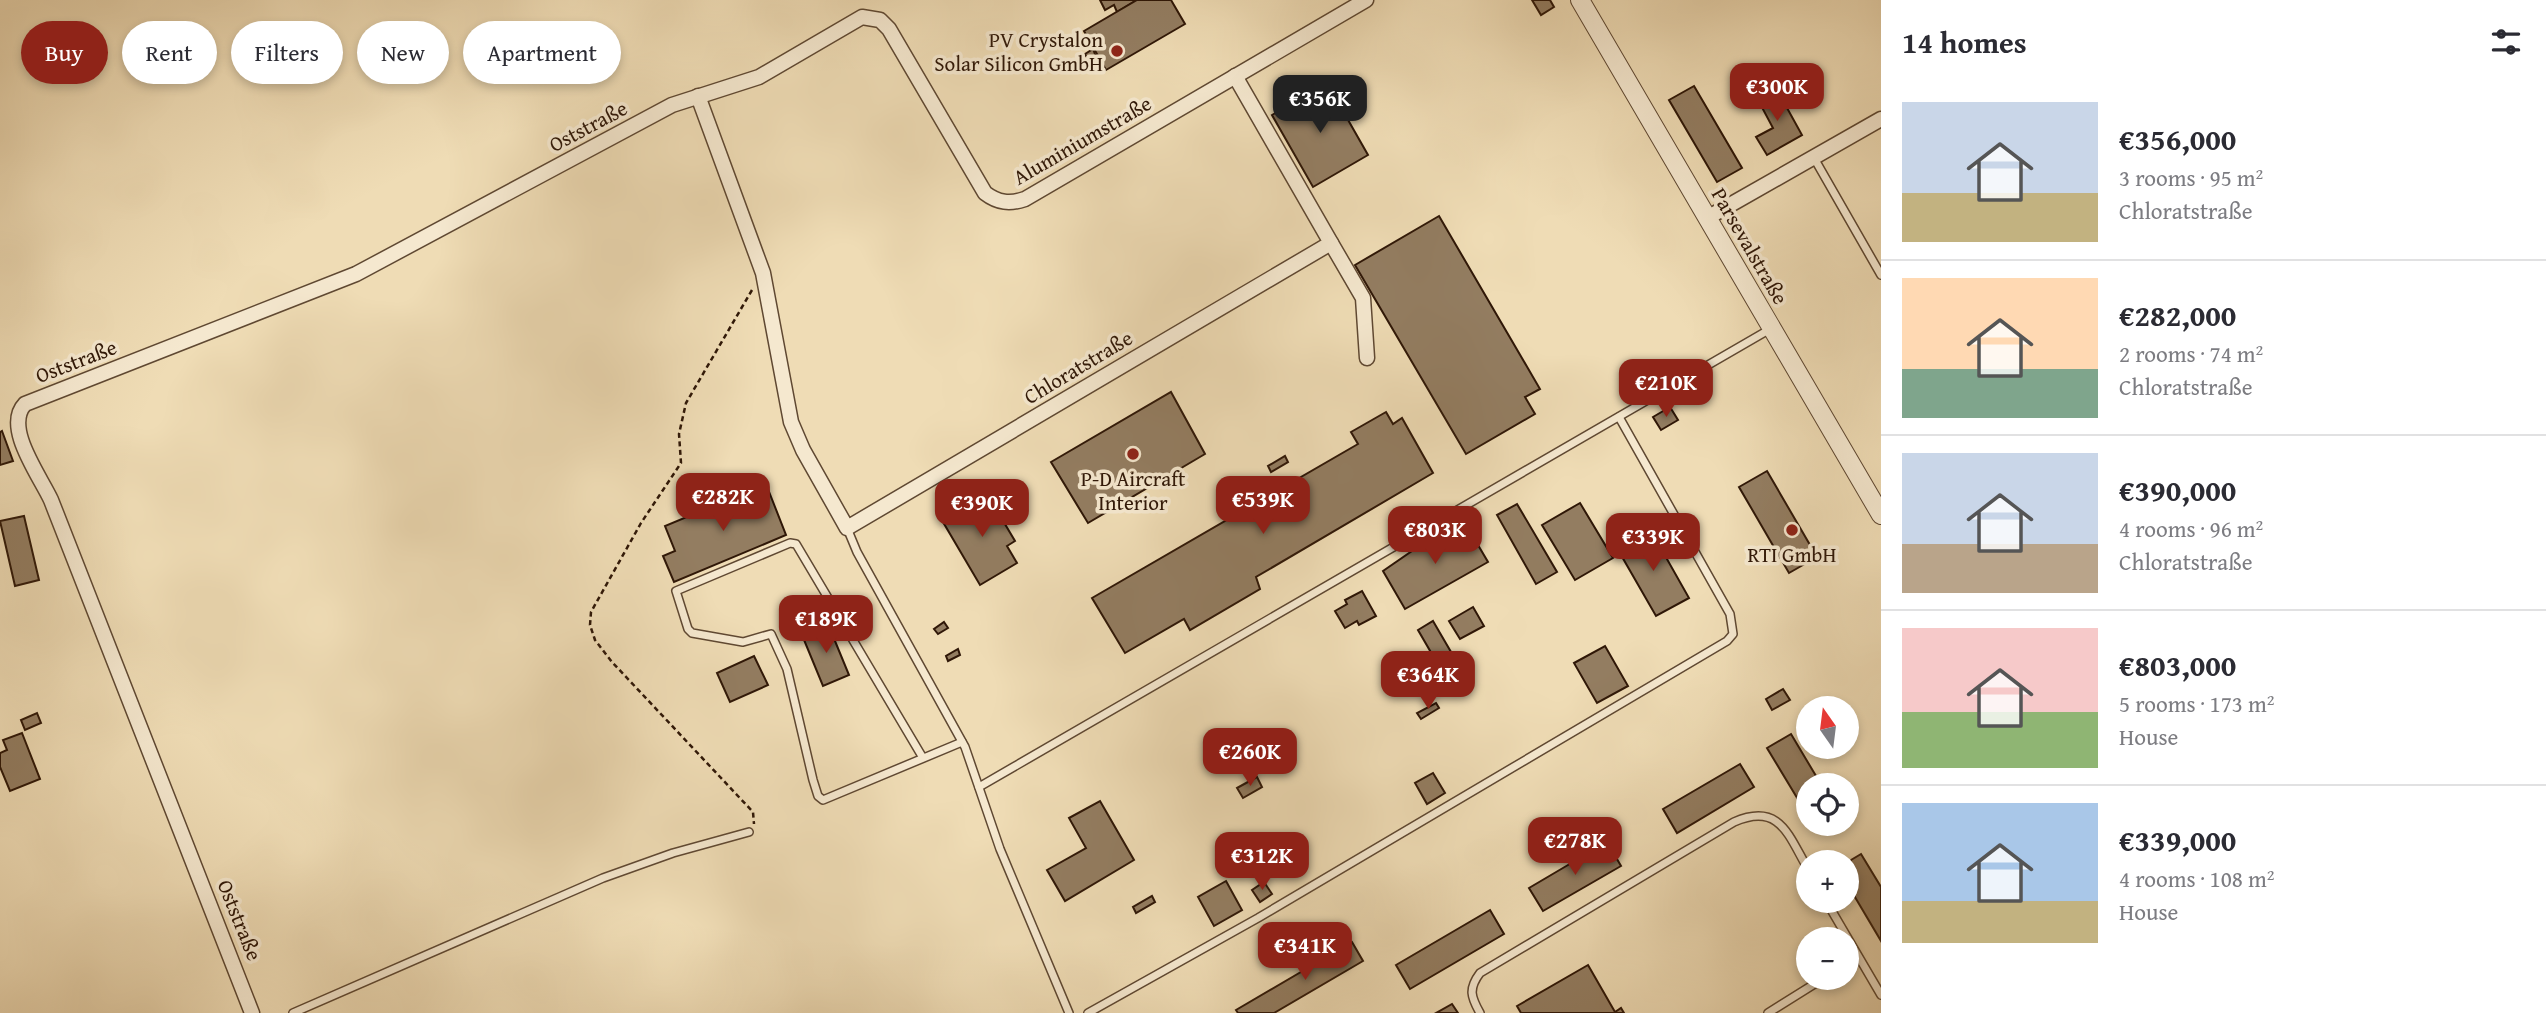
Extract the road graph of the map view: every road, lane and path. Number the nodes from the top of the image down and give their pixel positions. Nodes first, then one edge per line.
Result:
1 (1580, 0) edge
2 (1361, 1) edge
3 (1235, 76) junction
4 (698, 96) junction
5 (1881, 119) edge
6 (1814, 157) junction
7 (1707, 218) junction
8 (1331, 243) junction
9 (763, 273) junction
10 (1881, 275) edge
11 (1772, 328) junction
12 (1367, 358) dead end
13 (1619, 417) junction
14 (1881, 515) edge
15 (847, 528) junction
16 (962, 742) junction
17 (923, 758) junction
18 (979, 787) junction
19 (749, 832) joint
20 (1797, 850) edge
21 (1859, 959) edge
22 (1805, 990) edge
23 (1881, 995) edge
24 (252, 1013) edge
25 (293, 1013) edge
26 (1069, 1013) edge
27 (1088, 1013) edge
28 (1480, 1013) edge
29 (1768, 1013) edge

1 - 7 street, Parsevalstraße
2 - 3 street, Aluminiumstraße
3 - 4 street, Aluminiumstraße
3 - 8 street
4 - 9 street
4 - 24 street, Oststraße
5 - 6 street
6 - 7 street
6 - 10 lane
7 - 11 street, Parsevalstraße
8 - 12 street
8 - 15 street, Chloratstraße
9 - 15 street
9 - 19 path
11 - 13 lane
11 - 14 street, Parsevalstraße
13 - 18 lane
13 - 27 lane
15 - 16 lane
16 - 17 lane
16 - 18 lane
17 - 17 lane
18 - 26 lane
19 - 25 lane
20 - 28 lane
21 - 23 lane
22 - 29 lane

